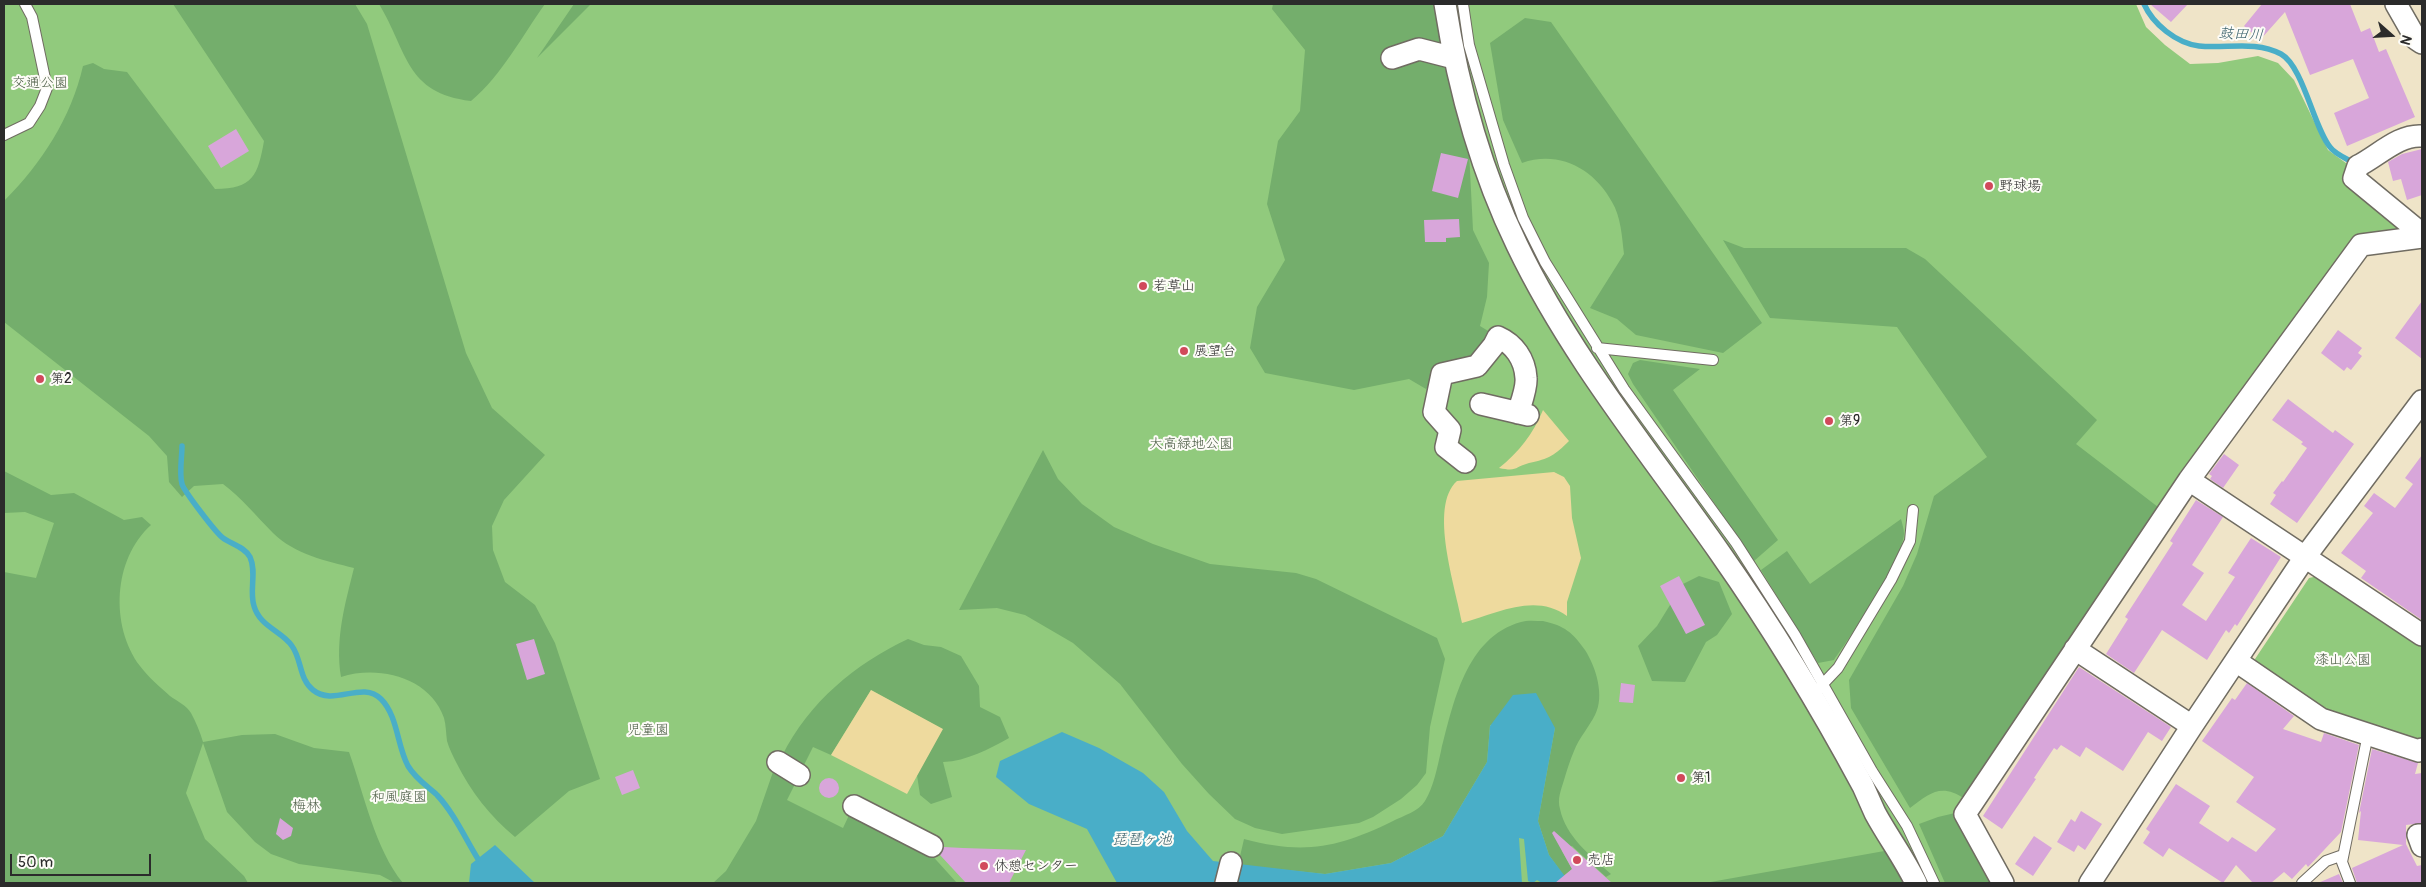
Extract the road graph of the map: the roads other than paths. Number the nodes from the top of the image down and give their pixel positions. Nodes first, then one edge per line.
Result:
1 (25, 4) edge
2 (1445, 4) edge
3 (1463, 4) edge
4 (2396, 4) edge
5 (2420, 38) edge
6 (1392, 58) dead end
7 (1454, 58) junction
8 (4, 135) edge
9 (2422, 136) edge
10 (2422, 236) edge
11 (1597, 348) junction
12 (1713, 360) dead end
13 (2422, 401) edge
14 (1481, 404) dead end
15 (1465, 462) dead end
16 (2189, 480) junction
17 (1913, 510) dead end
18 (2305, 557) junction
19 (2422, 635) edge
20 (2075, 649) junction
21 (2236, 661) junction
22 (1813, 694) junction
23 (2192, 726) junction
24 (2368, 734) junction
25 (2422, 748) edge
26 (778, 762) dead end
27 (799, 775) dead end
28 (1876, 804) junction
29 (854, 806) dead end
30 (2422, 834) edge
31 (932, 846) dead end
32 (2422, 846) edge
33 (2343, 855) junction
34 (2092, 882) edge
35 (1916, 883) edge
36 (1934, 883) edge
37 (2003, 883) edge
38 (2302, 883) edge
39 (2350, 883) edge

1 - 8 lane
2 - 7 street
3 - 11 lane
4 - 5 street
6 - 7 street
7 - 22 street
9 - 10 street
10 - 16 street
11 - 12 lane
11 - 22 lane
13 - 18 street
14 - 15 street
16 - 18 street
16 - 20 street
17 - 22 lane
18 - 19 street
18 - 21 street
20 - 23 street
20 - 37 street
21 - 23 street
21 - 24 street
22 - 28 street
23 - 34 street
24 - 25 street
24 - 33 lane
26 - 27 street
28 - 35 street
28 - 36 lane
29 - 31 street
30 - 32 street
33 - 38 lane
33 - 39 lane

